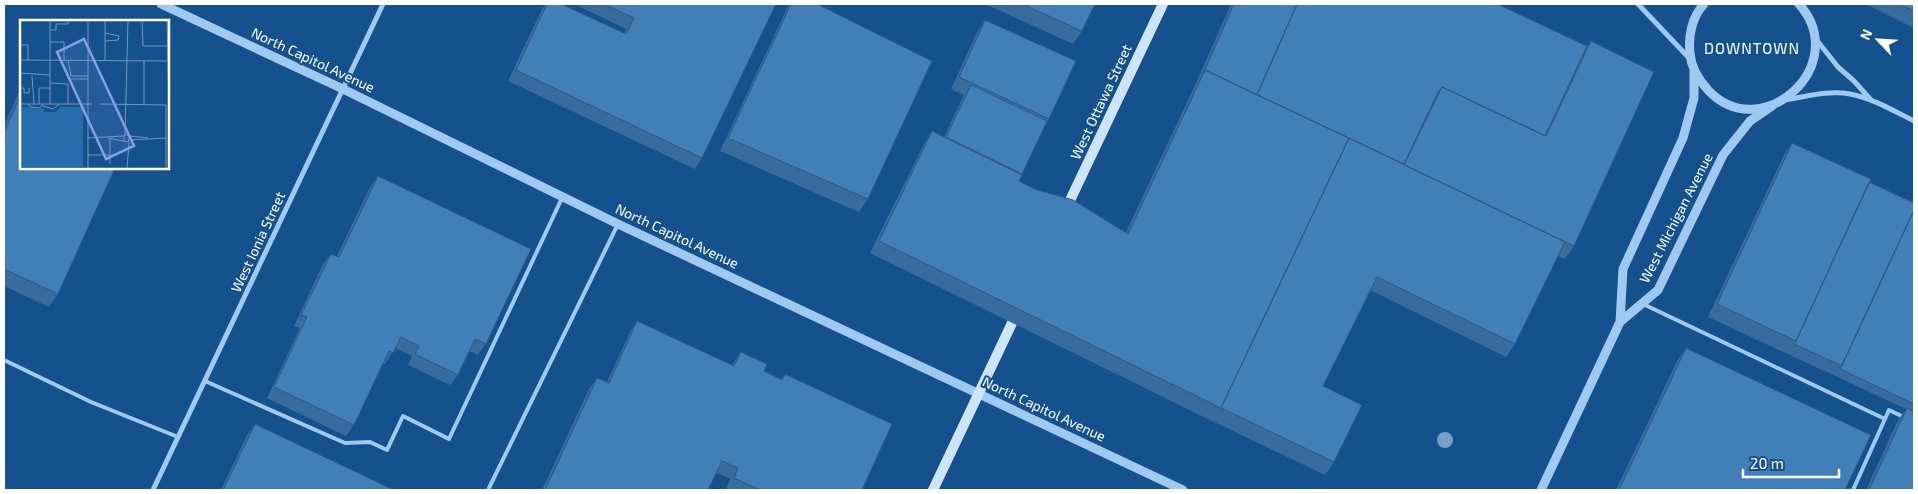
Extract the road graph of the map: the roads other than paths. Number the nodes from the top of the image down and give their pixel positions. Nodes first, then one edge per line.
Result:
1 (161, 4) edge
2 (383, 4) edge
3 (1163, 4) edge
4 (1638, 4) edge
5 (1704, 4) edge
6 (1803, 6) edge
7 (1815, 37) junction
8 (1690, 59) junction
9 (1694, 70) junction
10 (343, 89) junction
11 (1871, 101) junction
12 (1780, 102) junction
13 (1914, 121) edge
14 (563, 196) junction
15 (1064, 213) edge
16 (618, 224) junction
17 (1642, 303) junction
18 (1620, 322) junction
19 (1012, 323) edge
20 (4, 360) edge
21 (205, 381) junction
22 (979, 393) junction
23 (1886, 419) junction
24 (1914, 422) edge
25 (178, 438) junction
26 (490, 488) dead end
27 (153, 490) edge
28 (933, 490) edge
29 (1183, 490) edge
30 (1541, 490) edge
31 (1853, 490) edge

1 - 10 street, North Capitol Avenue
2 - 10 street, West Ionia Street
3 - 15 main road, West Ottawa Street
4 - 8 street
5 - 8 street
6 - 7 street
7 - 11 street
7 - 12 street, West Michigan Avenue
8 - 9 street
9 - 12 street
9 - 18 street, West Michigan Avenue
10 - 14 street, North Capitol Avenue
10 - 21 street, West Ionia Street
11 - 12 street
11 - 13 street
12 - 17 street, West Michigan Avenue
14 - 16 street, North Capitol Avenue
14 - 21 lane
16 - 22 street, North Capitol Avenue
16 - 26 lane
17 - 18 street, West Michigan Avenue
17 - 23 lane
18 - 30 street, West Michigan Avenue
19 - 22 main road
20 - 25 lane
21 - 25 street, West Ionia Street
22 - 28 main road
22 - 29 street, North Capitol Avenue
23 - 24 lane
23 - 31 lane
25 - 27 street, West Ionia Street

